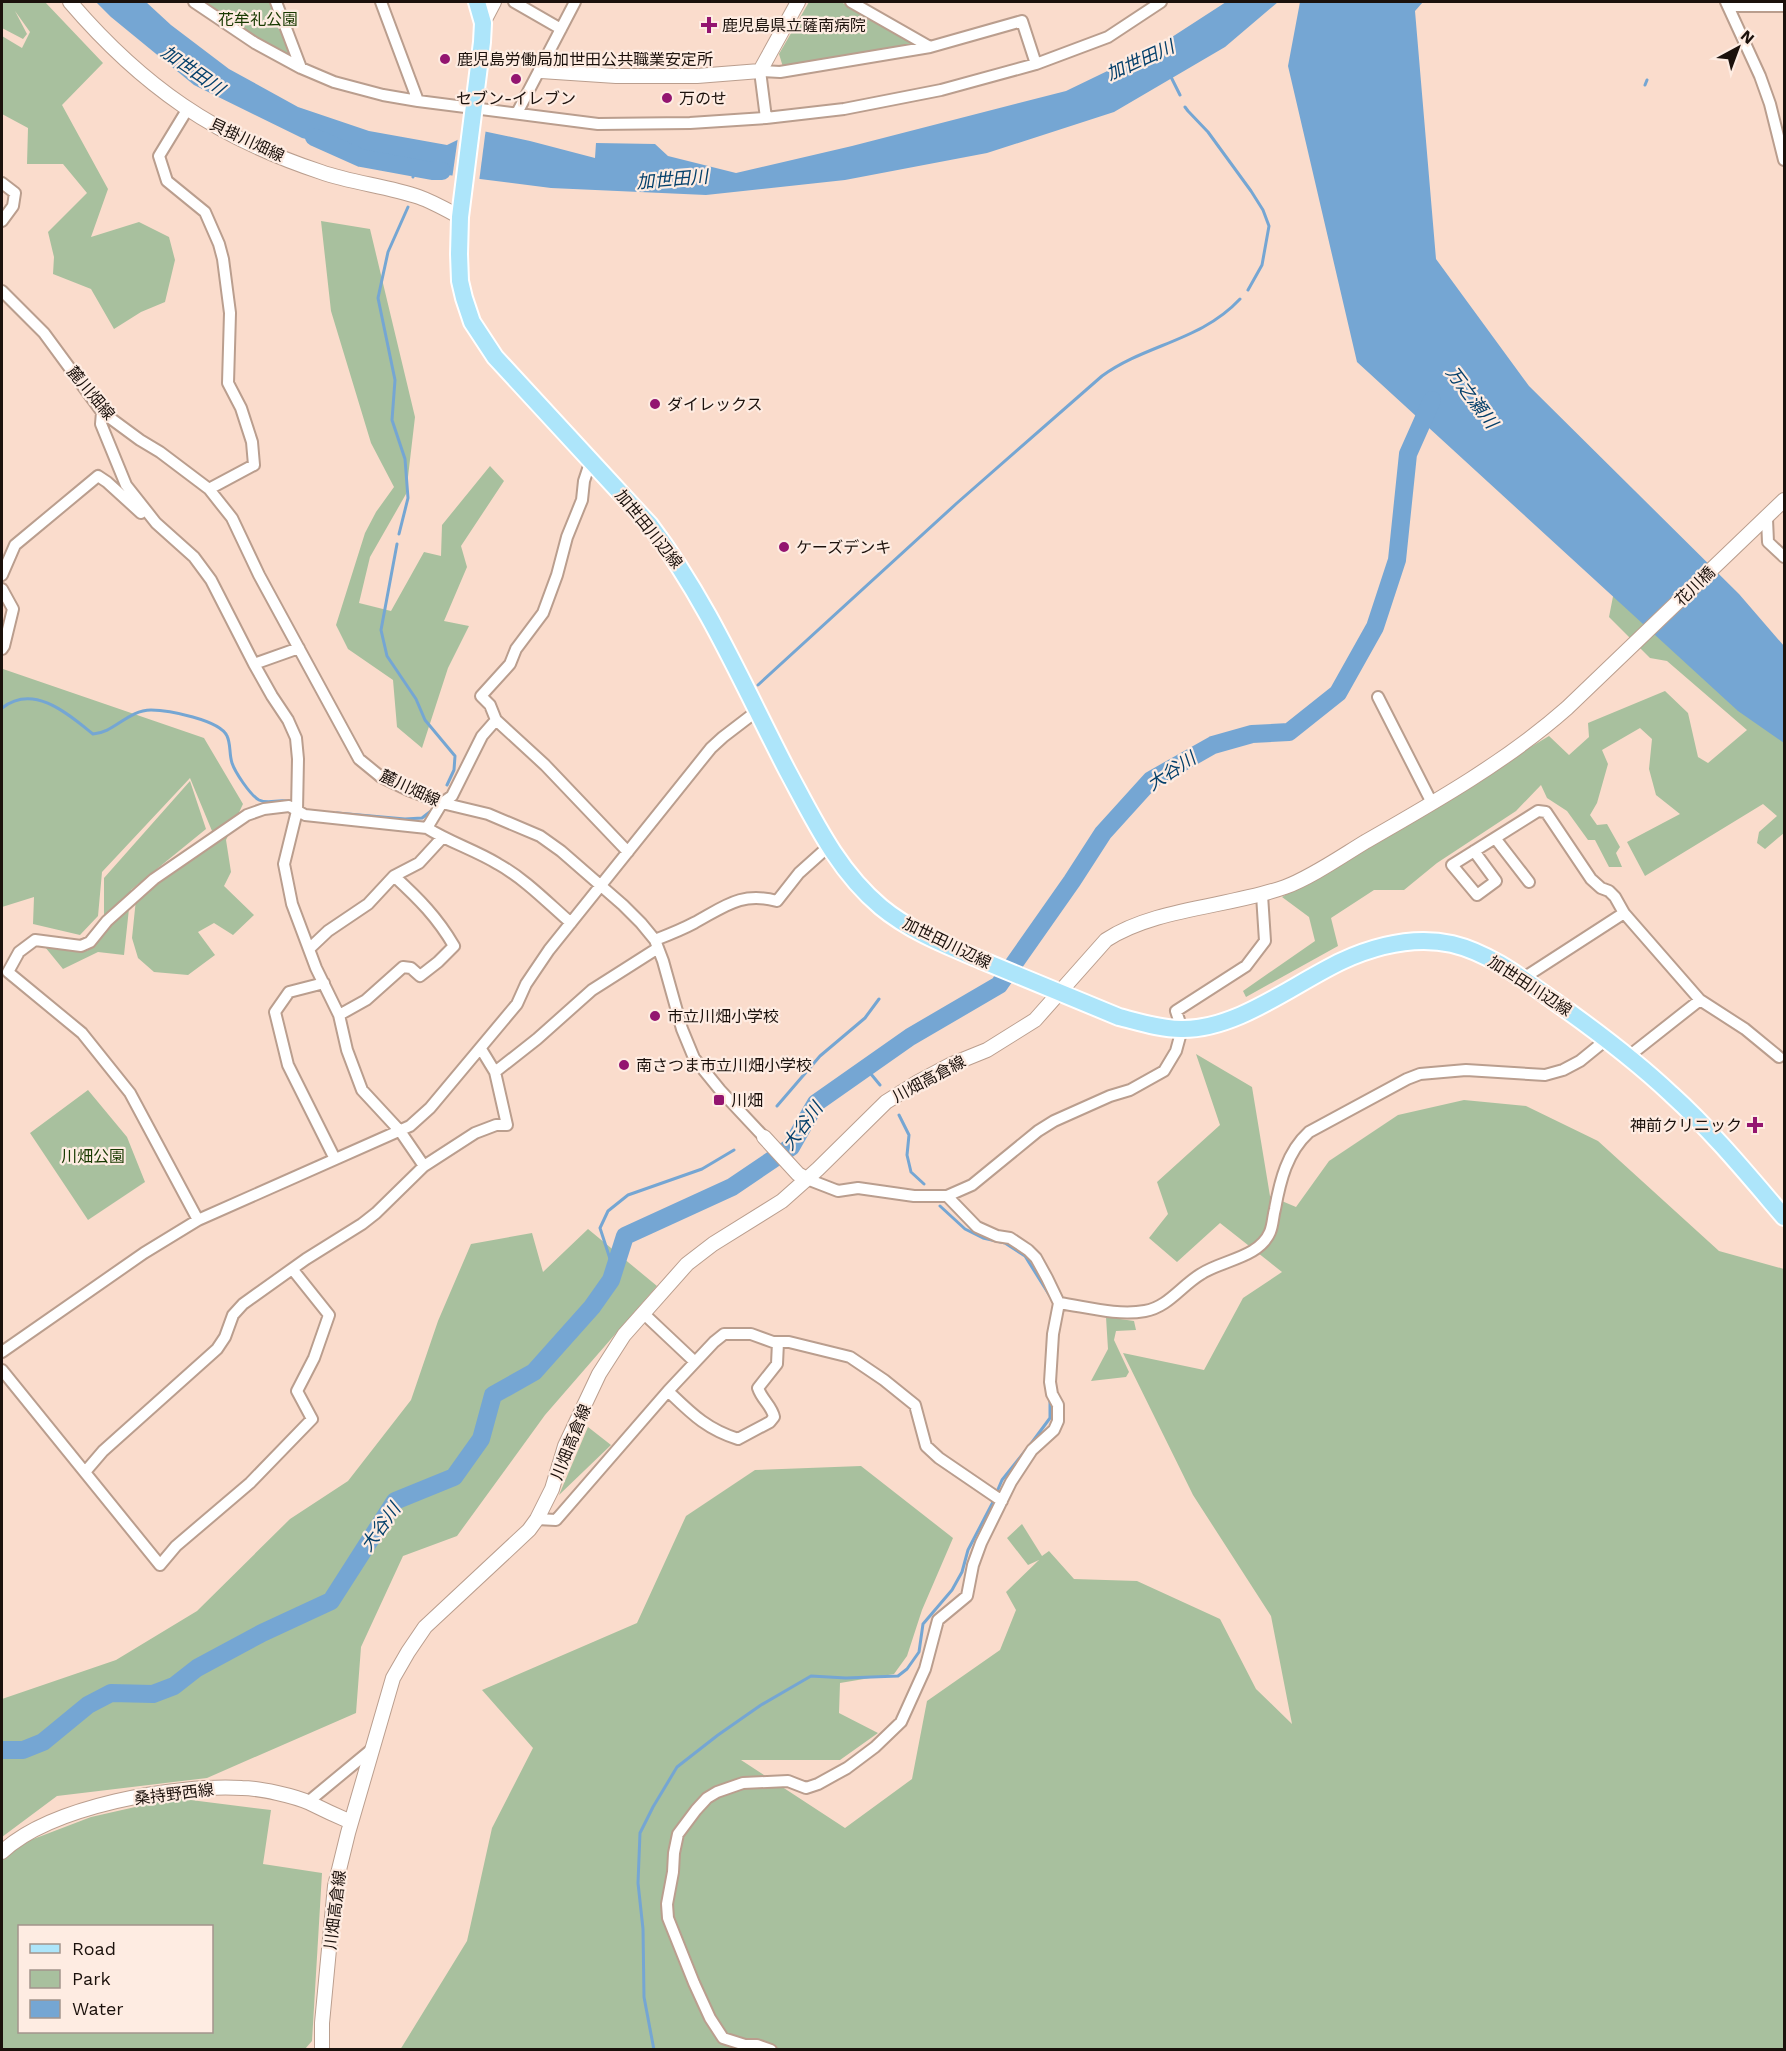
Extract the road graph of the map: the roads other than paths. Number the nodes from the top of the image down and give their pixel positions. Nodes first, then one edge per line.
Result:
1 (70, 2) edge
2 (194, 2) edge
3 (276, 2) edge
4 (381, 2) edge
5 (477, 2) edge
6 (494, 2) edge
7 (514, 2) edge
8 (575, 2) edge
9 (798, 2) edge
10 (851, 2) edge
11 (1161, 2) edge
12 (1727, 4) edge
13 (1785, 6) edge
14 (483, 23) junction
15 (561, 29) junction
16 (930, 47) junction
17 (1036, 64) junction
18 (301, 68) junction
19 (541, 71) junction
20 (760, 71) junction
21 (418, 101) junction
22 (187, 110) junction
23 (474, 114) junction
24 (517, 114) junction
25 (765, 118) junction
26 (1785, 160) edge
27 (2, 183) edge
28 (460, 217) junction
29 (2, 221) edge
30 (2, 291) edge
31 (6, 302) edge
32 (102, 412) junction
33 (591, 460) junction
34 (210, 489) junction
35 (1785, 500) edge
36 (1769, 515) junction
37 (156, 523) junction
38 (1785, 557) edge
39 (2, 575) edge
40 (2, 589) edge
41 (299, 648) junction
42 (2, 649) edge
43 (254, 664) junction
44 (1378, 697) dead end
45 (757, 711) junction
46 (496, 720) junction
47 (442, 803) junction
48 (1432, 803) junction
49 (297, 811) junction
50 (428, 828) junction
51 (442, 838) junction
52 (1495, 838) junction
53 (828, 847) junction
54 (1474, 851) dead end
55 (628, 852) junction
56 (394, 876) junction
57 (1529, 882) dead end
58 (602, 885) junction
59 (1262, 895) junction
60 (1624, 913) junction
61 (571, 923) junction
62 (656, 944) junction
63 (309, 949) junction
64 (1522, 979) junction
65 (324, 983) junction
66 (1054, 991) junction
67 (1700, 1000) junction
68 (339, 1015) junction
69 (1182, 1029) junction
70 (1607, 1039) junction
71 (481, 1049) junction
72 (1629, 1056) junction
73 (1779, 1058) dead end
74 (495, 1072) junction
75 (400, 1131) junction
76 (764, 1137) joint
77 (334, 1159) junction
78 (424, 1166) junction
79 (802, 1176) junction
80 (947, 1196) junction
81 (1785, 1217) edge
82 (198, 1220) junction
83 (293, 1270) junction
84 (1059, 1304) junction
85 (643, 1313) junction
86 (778, 1342) junction
87 (2, 1352) edge
88 (695, 1362) junction
89 (2, 1370) edge
90 (668, 1390) junction
91 (85, 1472) junction
92 (997, 1499) junction
93 (537, 1519) junction
94 (372, 1749) junction
95 (308, 1802) junction
96 (351, 1822) junction
97 (2, 1851) edge
98 (322, 2049) edge
99 (771, 2049) edge

1 - 22 street, 貝掛川畑線
2 - 18 street
3 - 18 street
4 - 21 street
5 - 14 main road, 加世田川辺線
6 - 14 street
7 - 15 street
8 - 15 street
9 - 20 street
10 - 16 street
11 - 17 street
12 - 13 street
12 - 26 street
14 - 23 main road, 加世田川辺線
15 - 19 street
16 - 17 street
16 - 20 street
17 - 25 street
18 - 21 street
19 - 20 street
19 - 24 street
20 - 25 street
21 - 23 street
22 - 28 street, 貝掛川畑線
22 - 34 street
23 - 24 street
23 - 28 main road, 加世田川辺線
24 - 25 street
27 - 29 street
28 - 33 main road, 加世田川辺線
30 - 31 street, 麓川畑線
31 - 32 street, 麓川畑線
32 - 34 street, 麓川畑線
32 - 37 street
33 - 45 main road, 加世田川辺線
33 - 46 street
34 - 41 street, 麓川畑線
35 - 36 street, 花川橋
36 - 38 street
36 - 48 street, 花川橋
37 - 39 street
37 - 43 street
40 - 42 street
41 - 43 street
41 - 47 street, 麓川畑線
43 - 49 street
44 - 48 street
45 - 53 main road, 加世田川辺線
45 - 55 street
46 - 47 street
46 - 55 street
47 - 50 street
47 - 58 street, 麓川畑線
48 - 59 street, 川畑高倉線
49 - 50 street
49 - 63 street
49 - 82 street
50 - 51 street
51 - 56 street
51 - 61 street
52 - 54 street
52 - 57 street
52 - 60 street
53 - 62 street
53 - 66 main road, 加世田川辺線
55 - 58 street
56 - 63 street
56 - 68 street
58 - 61 street
58 - 62 street, 麓川畑線
59 - 66 street, 川畑高倉線
59 - 69 street
60 - 64 street
60 - 67 street
61 - 71 street
62 - 74 street
62 - 76 street, 麓川畑線
63 - 65 street
64 - 69 main road, 加世田川辺線
64 - 70 main road, 加世田川辺線
65 - 68 street
65 - 77 street
66 - 69 main road, 加世田川辺線
66 - 79 street, 川畑高倉線
67 - 72 street
67 - 73 street
68 - 75 street
69 - 80 street
70 - 72 main road, 加世田川辺線
70 - 84 street
71 - 74 street
71 - 75 street
72 - 81 main road, 加世田川辺線
74 - 78 street
75 - 77 street
75 - 78 street
76 - 79 street, 麓川畑線
77 - 82 street
78 - 83 street
79 - 80 street
79 - 85 street, 川畑高倉線
80 - 84 street
82 - 87 street
83 - 91 street
83 - 91 street
84 - 92 street
85 - 88 street
85 - 93 street, 川畑高倉線
86 - 88 street
86 - 90 street
86 - 92 street
88 - 90 street
89 - 91 street
90 - 93 street
92 - 99 street
93 - 94 street, 川畑高倉線
94 - 95 street
94 - 96 street, 川畑高倉線
95 - 96 street, 桑持野西線
95 - 97 street, 桑持野西線
96 - 98 street, 川畑高倉線

